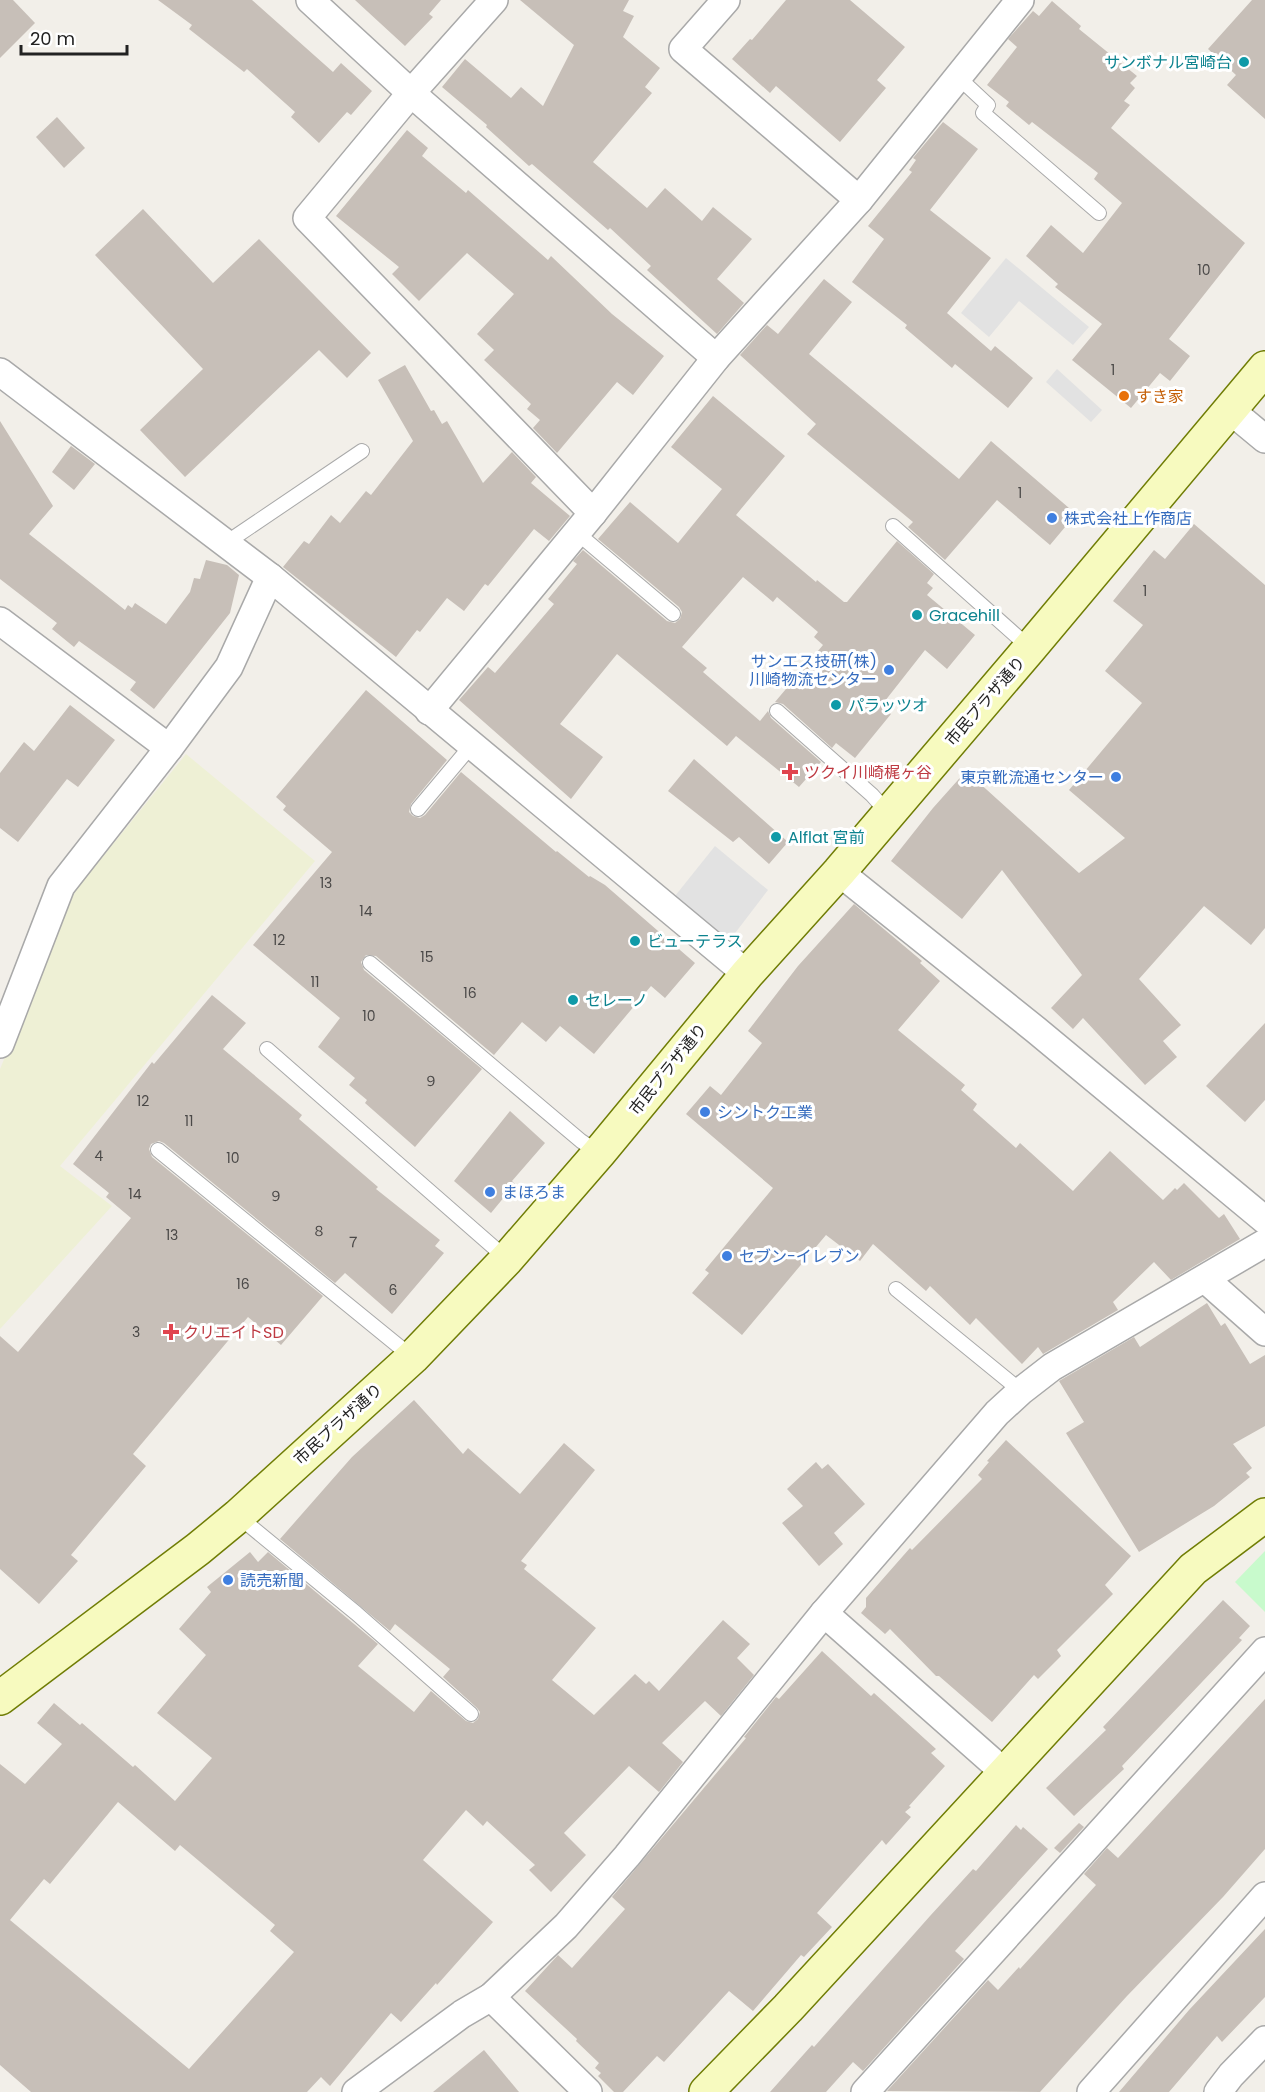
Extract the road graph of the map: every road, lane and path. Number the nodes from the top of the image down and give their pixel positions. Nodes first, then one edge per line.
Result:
1 (310, 0) edge
2 (494, 0) edge
3 (726, 0) edge
4 (1020, 0) edge
5 (958, 77) junction
6 (411, 93) junction
7 (859, 200) junction
8 (1099, 213) dead end
9 (716, 358) junction
10 (1265, 368) edge
11 (0, 372) edge
12 (1230, 410) junction
13 (1265, 439) edge
14 (362, 451) dead end
15 (585, 522) junction
16 (893, 526) dead end
17 (226, 543) junction
18 (270, 577) junction
19 (673, 614) dead end
20 (0, 621) edge
21 (1030, 648) junction
22 (429, 711) junction
23 (777, 711) dead end
24 (471, 746) junction
25 (169, 748) junction
26 (418, 809) dead end
27 (888, 813) junction
28 (839, 872) junction
29 (370, 963) dead end
30 (747, 974) junction
31 (0, 1044) edge
32 (267, 1049) dead end
33 (158, 1150) dead end
34 (599, 1153) junction
35 (1265, 1220) edge
36 (1265, 1243) edge
37 (507, 1259) junction
38 (1205, 1279) junction
39 (896, 1288) dead end
40 (1265, 1332) edge
41 (413, 1357) junction
42 (1021, 1392) junction
43 (1265, 1515) edge
44 (238, 1516) junction
45 (824, 1613) junction
46 (1265, 1651) edge
47 (0, 1698) edge
48 (471, 1714) dead end
49 (1004, 1772) junction
50 (1265, 1896) edge
51 (491, 1997) junction
52 (1265, 2040) edge
53 (356, 2092) edge
54 (588, 2092) edge
55 (706, 2092) edge
56 (865, 2092) edge
57 (1091, 2092) edge
58 (1218, 2092) edge

1 - 6 street
2 - 6 street
3 - 7 street
4 - 5 street
5 - 7 street
5 - 8 lane
6 - 9 street
6 - 15 street
7 - 9 street
9 - 15 street
10 - 12 street, 市民プラザ通り
11 - 17 street
12 - 13 street
12 - 21 street, 市民プラザ通り
14 - 17 lane
15 - 19 lane
15 - 22 street
16 - 21 lane
17 - 18 street
18 - 22 street
18 - 25 street
20 - 25 street
21 - 27 street, 市民プラザ通り
22 - 24 street
23 - 27 lane
24 - 26 lane
24 - 30 street
25 - 31 street
27 - 28 street, 市民プラザ通り
28 - 30 street, 市民プラザ通り
28 - 35 street
29 - 34 lane
30 - 34 street, 市民プラザ通り
32 - 37 lane
33 - 41 lane
34 - 37 street, 市民プラザ通り
36 - 38 street
37 - 41 street, 市民プラザ通り
38 - 40 street
38 - 42 street
39 - 42 lane
41 - 44 street, 市民プラザ通り
42 - 45 street
43 - 49 street
44 - 47 street, 市民プラザ通り
44 - 48 lane
45 - 49 street
45 - 51 street
46 - 56 street
49 - 55 street
50 - 57 street
51 - 53 street
51 - 54 street
52 - 58 street

